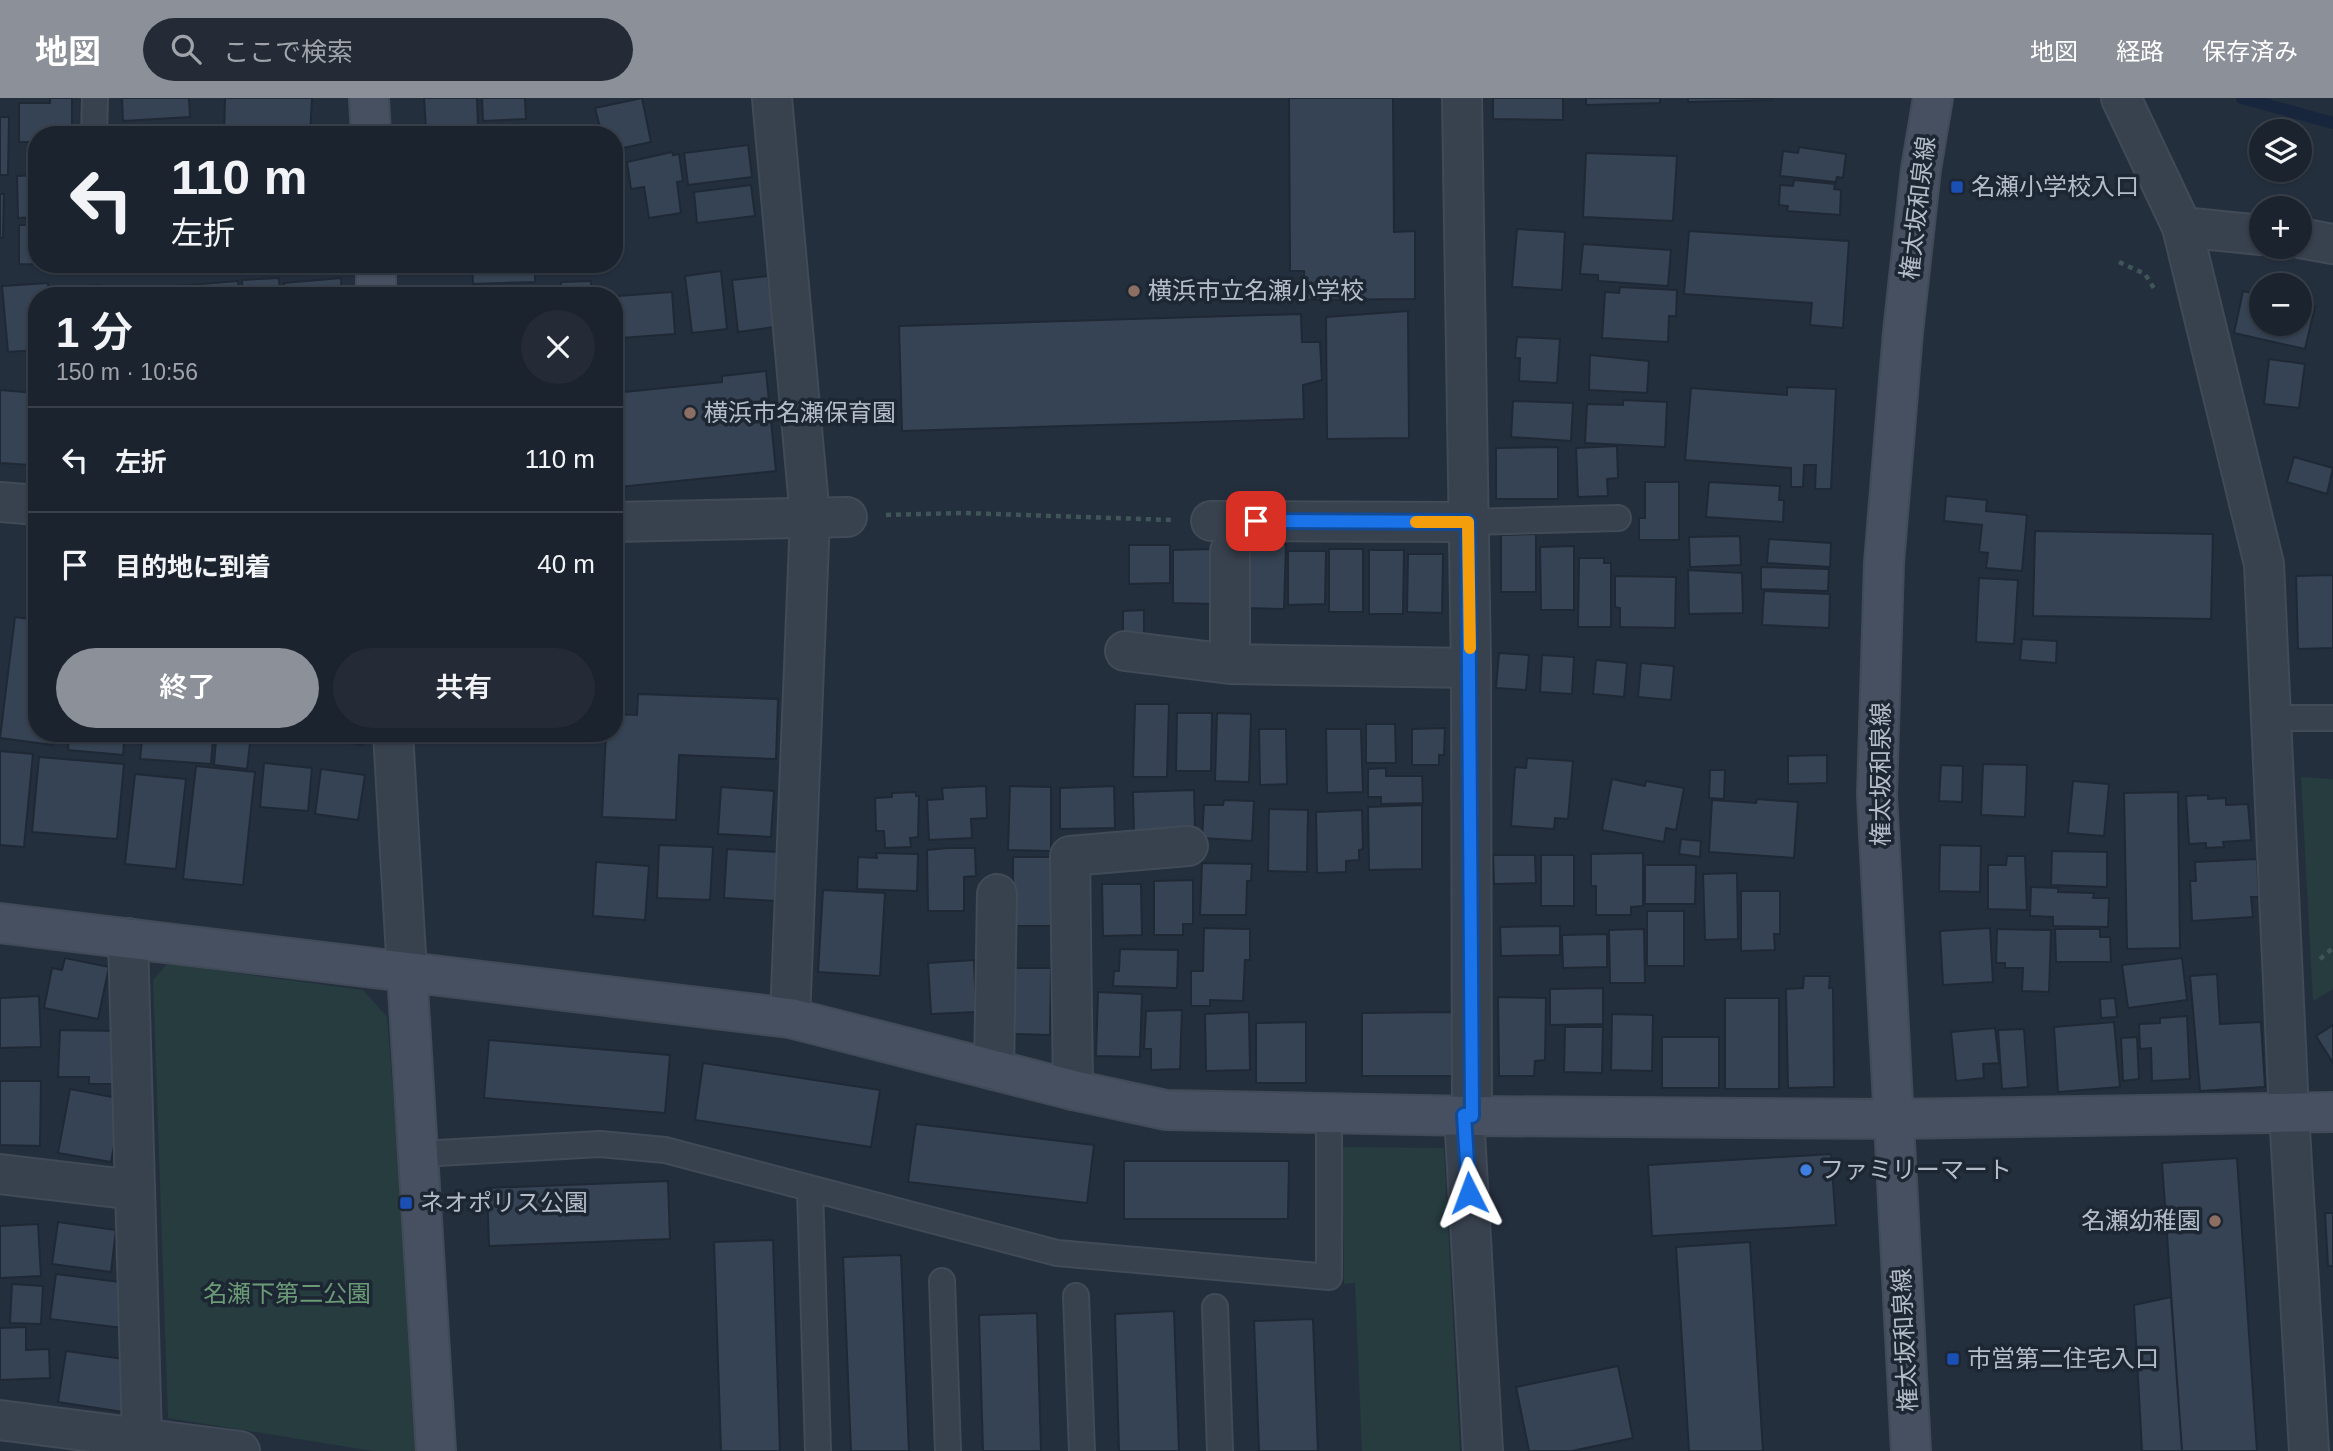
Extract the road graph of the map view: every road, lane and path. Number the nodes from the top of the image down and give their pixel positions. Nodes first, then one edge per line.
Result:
1 (95, 98) edge
2 (369, 98) edge
3 (772, 98) edge
4 (1462, 98) edge
5 (1933, 98) edge
6 (2122, 98) edge
7 (94, 126) edge
8 (371, 126) edge
9 (2182, 228) junction
10 (2249, 234) edge
11 (2312, 240) edge
12 (2333, 244) edge
13 (0, 502) edge
14 (28, 504) edge
15 (828, 517) junction
16 (1618, 518) dead end
17 (623, 522) edge
18 (1468, 522) junction
19 (1221, 536) junction
20 (1125, 651) dead end
21 (1230, 664) junction
22 (1471, 668) junction
23 (2272, 718) junction
24 (2333, 718) edge
25 (394, 742) edge
26 (1188, 846) dead end
27 (997, 894) dead end
28 (0, 923) edge
29 (128, 938) junction
30 (407, 972) junction
31 (790, 1018) junction
32 (994, 1070) junction
33 (1073, 1090) junction
34 (2333, 1112) edge
35 (1329, 1113) junction
36 (2289, 1113) junction
37 (1468, 1116) junction
38 (1895, 1119) junction
39 (420, 1154) junction
40 (0, 1174) edge
41 (810, 1188) junction
42 (135, 1190) junction
43 (942, 1281) dead end
44 (1076, 1296) dead end
45 (1215, 1307) dead end
46 (0, 1420) edge
47 (142, 1438) junction
48 (240, 1451) edge
49 (436, 1451) edge
50 (818, 1451) edge
51 (948, 1451) edge
52 (1082, 1451) edge
53 (1220, 1451) edge
54 (1483, 1451) edge
55 (1911, 1451) edge
56 (2309, 1451) edge

1 - 7 lane
2 - 8 street
3 - 15 street
4 - 18 street
5 - 38 street, 権太坂和泉線
6 - 9 street
9 - 10 street
9 - 23 street
11 - 12 street
13 - 14 street
15 - 17 street
15 - 19 path
15 - 31 street
16 - 18 lane
18 - 19 street
18 - 22 street
19 - 21 street
20 - 21 street
21 - 22 street
22 - 37 street
23 - 24 lane
23 - 36 street
25 - 30 street
26 - 33 street
27 - 32 street
28 - 29 street
29 - 30 street
29 - 42 street
30 - 31 street
30 - 39 street
31 - 32 street
32 - 33 street
33 - 35 street
34 - 36 street
35 - 37 street
35 - 41 lane
36 - 38 street
36 - 56 street
37 - 38 street
37 - 54 street
38 - 55 street, 権太坂和泉線
39 - 41 lane
39 - 49 street
40 - 42 street
41 - 50 lane
42 - 47 street
43 - 51 lane
44 - 52 lane
45 - 53 lane
46 - 47 street
47 - 48 street

